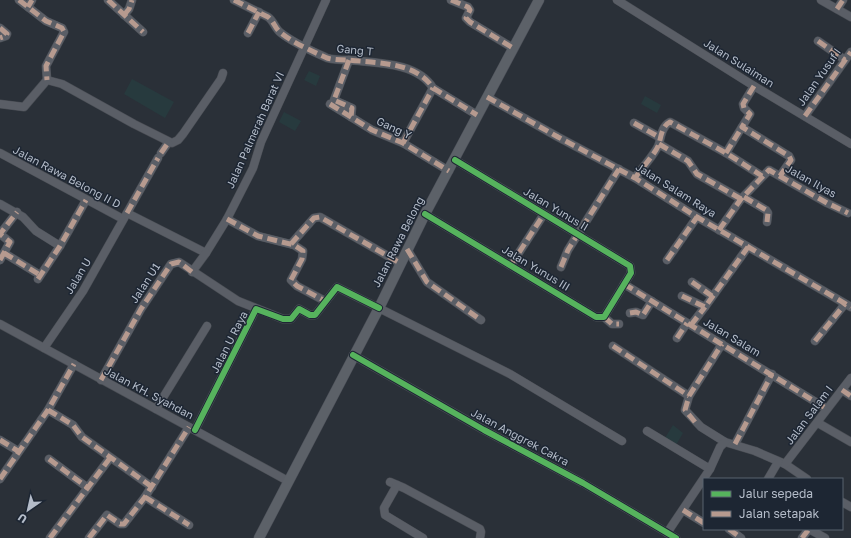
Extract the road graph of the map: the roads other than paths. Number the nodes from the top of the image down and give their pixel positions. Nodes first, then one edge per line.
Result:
1 (19, 0) edge
2 (108, 0) edge
3 (132, 0) edge
4 (234, 0) edge
5 (326, 0) edge
6 (451, 0) edge
7 (539, 0) edge
8 (617, 0) edge
9 (821, 0) edge
10 (843, 0) edge
11 (30, 3) edge
12 (837, 9) junction
13 (259, 12) junction
14 (124, 15) junction
15 (851, 17) edge
16 (2, 29) edge
17 (143, 32) dead end
18 (248, 32) dead end
19 (0, 38) edge
20 (818, 42) dead end
21 (513, 48) junction
22 (304, 49) junction
23 (851, 52) edge
24 (349, 60) junction
25 (845, 60) junction
26 (223, 73) dead end
27 (47, 80) junction
28 (754, 86) junction
29 (433, 88) junction
30 (486, 97) junction
31 (0, 104) edge
32 (330, 104) dead end
33 (477, 115) junction
34 (805, 116) junction
35 (351, 117) junction
36 (634, 123) dead end
37 (742, 126) junction
38 (659, 141) junction
39 (850, 141) edge
40 (168, 143) junction
41 (403, 143) junction
42 (0, 153) edge
43 (726, 153) junction
44 (454, 160) junction
45 (619, 169) junction
46 (449, 171) junction
47 (762, 176) junction
48 (780, 176) junction
49 (635, 178) junction
50 (743, 198) junction
51 (86, 200) junction
52 (0, 204) edge
53 (17, 212) junction
54 (850, 213) edge
55 (425, 214) junction
56 (544, 214) junction
57 (125, 216) junction
58 (697, 217) junction
59 (227, 219) junction
60 (767, 222) dead end
61 (720, 230) junction
62 (578, 234) junction
63 (291, 244) junction
64 (60, 246) junction
65 (748, 247) junction
66 (407, 249) junction
67 (206, 253) junction
68 (2, 256) edge
69 (667, 260) dead end
70 (400, 263) junction
71 (511, 265) junction
72 (561, 267) dead end
73 (192, 272) junction
74 (692, 282) dead end
75 (624, 284) junction
76 (682, 296) dead end
77 (712, 296) junction
78 (325, 301) junction
79 (652, 301) junction
80 (848, 305) edge
81 (705, 307) junction
82 (379, 308) junction
83 (256, 309) junction
84 (630, 313) dead end
85 (604, 316) junction
86 (481, 320) dead end
87 (0, 324) edge
88 (619, 324) dead end
89 (689, 324) junction
90 (207, 326) dead end
91 (677, 338) dead end
92 (815, 341) dead end
93 (722, 344) junction
94 (612, 346) dead end
95 (44, 348) junction
96 (353, 355) junction
97 (74, 364) junction
98 (772, 374) junction
99 (851, 378) edge
100 (101, 380) junction
101 (842, 390) junction
102 (689, 396) junction
103 (851, 396) edge
104 (156, 409) junction
105 (827, 409) junction
106 (48, 410) junction
107 (818, 423) junction
108 (192, 429) junction
109 (647, 431) dead end
110 (0, 440) edge
111 (622, 442) dead end
112 (725, 442) junction
113 (851, 442) edge
114 (735, 444) junction
115 (18, 451) junction
116 (110, 458) junction
117 (49, 459) dead end
118 (782, 463) junction
119 (710, 469) junction
120 (704, 478) edge
121 (769, 478) edge
122 (805, 478) edge
123 (0, 479) edge
124 (703, 480) edge
125 (288, 481) junction
126 (0, 482) edge
127 (0, 485) edge
128 (152, 487) junction
129 (88, 488) junction
130 (145, 497) junction
131 (683, 510) junction
132 (703, 522) edge
133 (189, 525) dead end
134 (730, 530) edge
135 (808, 530) edge
136 (811, 530) edge
137 (667, 533) junction
138 (50, 538) edge
139 (89, 538) edge
140 (259, 538) edge
141 (424, 538) edge
142 (480, 538) edge
143 (676, 538) edge
144 (741, 538) edge
145 (802, 538) edge
146 (825, 538) edge

1 - 11 street
2 - 14 street
3 - 14 street
4 - 13 street, Gang T
5 - 22 street, Jalan Palmerah Barat VI
6 - 21 street
7 - 21 main road, Jalan Rawa Belong
8 - 28 street, Jalan Sulaiman
9 - 12 street
10 - 12 street
11 - 27 street
12 - 15 street
13 - 18 street
13 - 22 street, Gang T
14 - 17 street
16 - 19 street
20 - 25 street
21 - 30 main road, Jalan Rawa Belong
22 - 24 street, Gang T
22 - 59 street, Jalan Palmerah Barat VI
23 - 25 street, Jalan Yusuf I
24 - 29 street, Gang T
24 - 35 street
25 - 34 street, Jalan Yusuf I
26 - 40 street
27 - 31 street
27 - 40 street
28 - 34 street, Jalan Sulaiman
28 - 37 street
29 - 33 street, Gang T
29 - 41 street
30 - 33 main road, Jalan Rawa Belong
30 - 45 street, Jalan Salam Raya
32 - 35 street, Gang Y
33 - 44 main road, Jalan Rawa Belong
34 - 39 street, Jalan Sulaiman
35 - 41 street, Gang Y
36 - 38 street
37 - 43 street
37 - 48 street
38 - 43 street
38 - 49 street
38 - 50 street
40 - 57 street, Jalan U
41 - 46 street, Gang Y
42 - 51 street, Jalan Rawa Belong II D
43 - 47 street
44 - 46 main road, Jalan Rawa Belong
44 - 56 street, Jalan Yunus II
45 - 49 street, Jalan Salam Raya
45 - 62 street
46 - 55 main road, Jalan Rawa Belong
47 - 48 street, Jalan Ilyas
47 - 50 street
48 - 54 street, Jalan Ilyas
49 - 58 street, Jalan Salam Raya
50 - 60 street
50 - 61 street
51 - 57 street, Jalan Rawa Belong II D
51 - 64 street
52 - 53 street
53 - 64 street
53 - 68 street
55 - 66 main road, Jalan Rawa Belong
55 - 71 street, Jalan Yunus III
56 - 62 street, Jalan Yunus II
56 - 71 street
57 - 67 street
57 - 95 street, Jalan U
58 - 61 street, Jalan Salam Raya
58 - 69 street
59 - 63 street
59 - 67 street, Jalan Palmerah Barat VI
61 - 65 street, Jalan Salam Raya
62 - 72 street
62 - 75 street, Jalan Yunus II
63 - 70 street
63 - 78 street
64 - 68 street
65 - 77 street
65 - 80 street, Jalan Salam Raya
66 - 70 main road, Jalan Rawa Belong
66 - 86 street
67 - 73 street
70 - 82 main road, Jalan Rawa Belong
71 - 85 street, Jalan Yunus III
73 - 83 street, Jalan U1
73 - 100 street, Jalan U1
74 - 77 street
75 - 79 street, Jalan Salam
75 - 85 street
76 - 81 street
77 - 81 street
78 - 82 street, Jalan U Raya
78 - 83 street, Jalan U Raya
79 - 84 street
79 - 89 street, Jalan Salam
80 - 92 street
81 - 89 street
82 - 96 main road, Jalan Rawa Belong
82 - 111 street
83 - 108 street, Jalan U Raya
85 - 88 street, Jalan Yunus III
87 - 95 street, Jalan KH. Syahdan
89 - 91 street
89 - 93 street, Jalan Salam
90 - 104 street
93 - 98 street, Jalan Salam
93 - 102 street
94 - 102 street
95 - 97 street, Jalan KH. Syahdan
96 - 125 main road, Jalan Rawa Belong
96 - 137 street, Jalan Anggrek Cakra
97 - 100 street, Jalan KH. Syahdan
97 - 106 street
98 - 105 street, Jalan Salam
98 - 114 street
99 - 101 street, Jalan Salam I
100 - 104 street, Jalan KH. Syahdan
101 - 103 street
101 - 105 street, Jalan Salam I
102 - 112 street
104 - 108 street, Jalan KH. Syahdan
105 - 107 street, Jalan Salam I
106 - 115 street
106 - 116 street
107 - 113 street
107 - 118 street, Jalan Salam I
108 - 125 street, Jalan KH. Syahdan
108 - 128 street, Jalan U Raya
109 - 119 street
110 - 115 street
112 - 114 street
112 - 119 street
114 - 118 street
115 - 123 street
116 - 128 street
116 - 129 street
117 - 129 street
118 - 121 street, Jalan Salam I
118 - 122 street
119 - 120 street
124 - 131 street
125 - 140 main road, Jalan Rawa Belong
126 - 127 street
128 - 130 street, Jalan U Raya
129 - 138 street
130 - 133 street
130 - 139 street, Jalan U Raya
131 - 132 street
131 - 137 street
134 - 144 street
135 - 145 street
136 - 146 street
137 - 143 street, Jalan Anggrek Cakra
141 - 142 street

